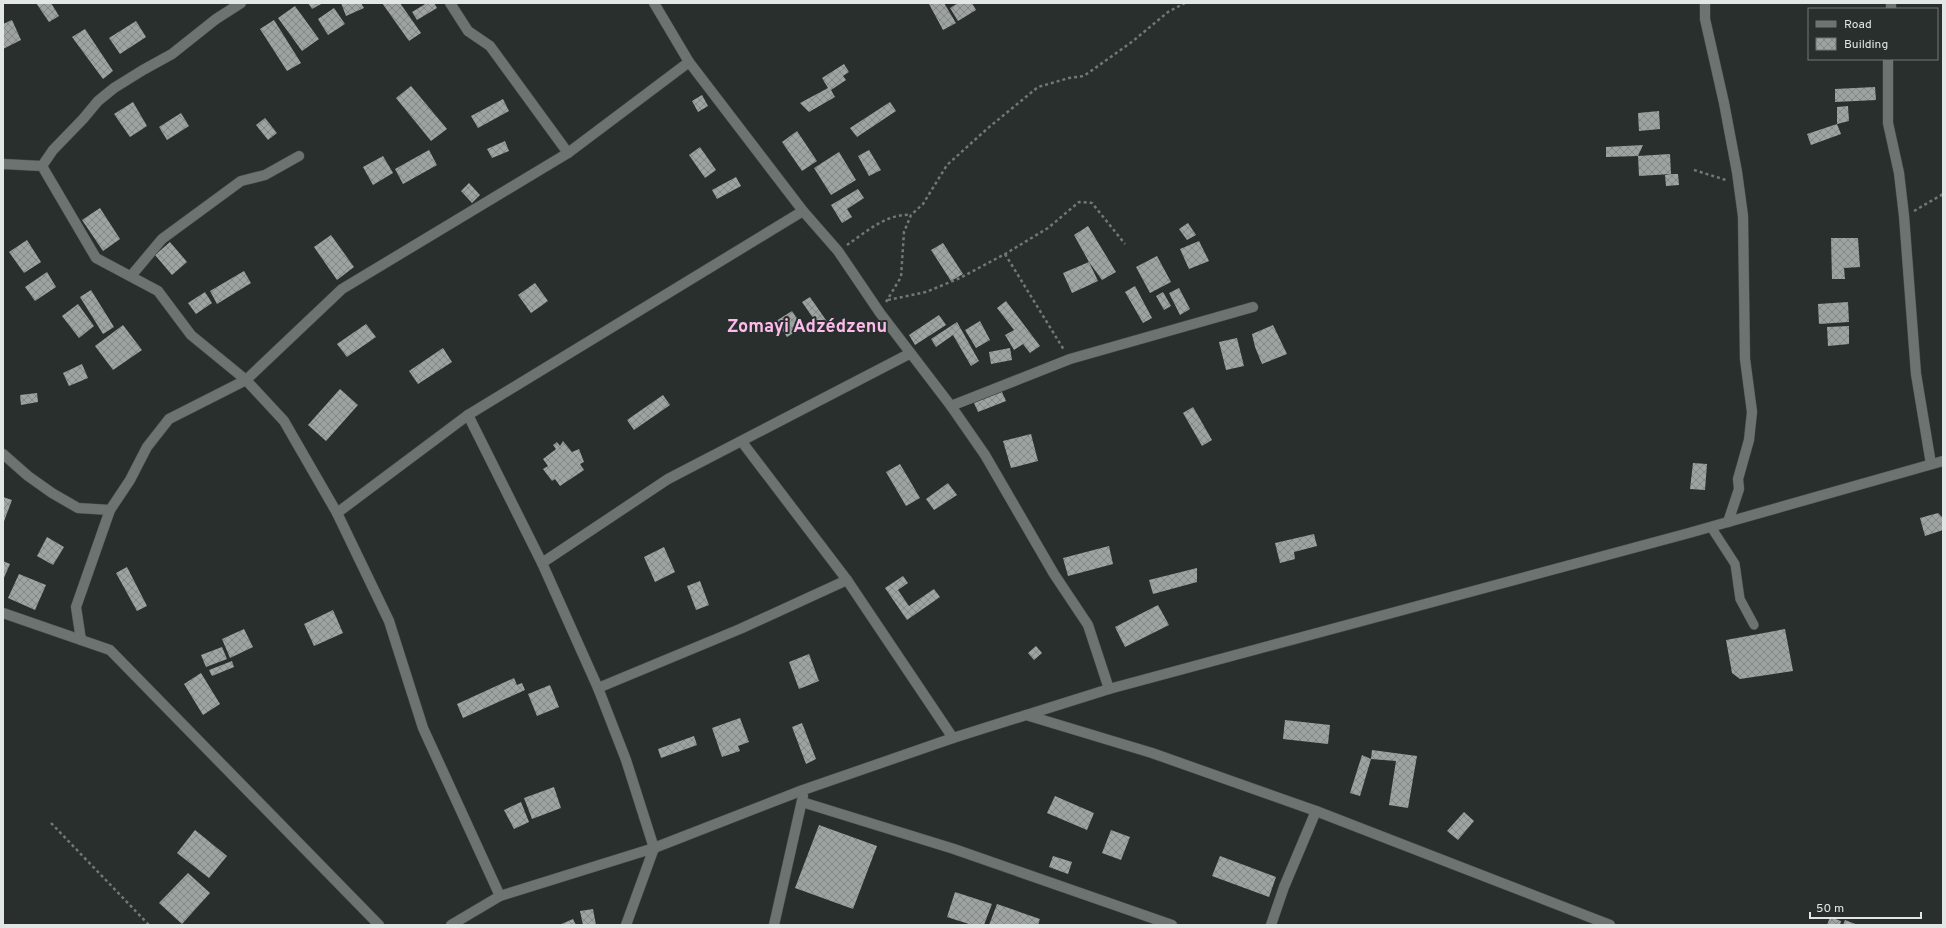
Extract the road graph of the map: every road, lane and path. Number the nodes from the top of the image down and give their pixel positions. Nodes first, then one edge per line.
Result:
1 (241, 3) edge
2 (450, 3) edge
3 (654, 3) edge
4 (1185, 3) edge
5 (1705, 3) edge
6 (1888, 60) edge
7 (689, 62) junction
8 (568, 153) junction
9 (299, 156) dead end
10 (3, 164) edge
11 (42, 166) junction
12 (1694, 170) dead end
13 (1740, 193) junction
14 (1943, 194) edge
15 (803, 211) junction
16 (911, 215) junction
17 (1904, 216) junction
18 (1125, 244) dead end
19 (838, 251) junction
20 (1006, 254) junction
21 (131, 276) junction
22 (1253, 307) dead end
23 (909, 354) junction
24 (1070, 359) junction
25 (246, 380) junction
26 (951, 406) junction
27 (468, 416) junction
28 (742, 442) junction
29 (3, 454) edge
30 (1943, 461) edge
31 (1932, 464) junction
32 (110, 510) junction
33 (337, 513) junction
34 (1728, 522) junction
35 (1711, 527) junction
36 (542, 563) junction
37 (847, 580) junction
38 (3, 612) edge
39 (1754, 625) dead end
40 (82, 640) junction
41 (598, 688) junction
42 (1109, 690) junction
43 (1026, 715) junction
44 (953, 738) junction
45 (803, 790) junction
46 (802, 802) junction
47 (1316, 811) junction
48 (51, 823) dead end
49 (654, 848) junction
50 (500, 896) junction
51 (1585, 915) junction
52 (149, 925) edge
53 (379, 925) edge
54 (451, 925) edge
55 (626, 925) edge
56 (774, 925) edge
57 (1172, 925) edge
58 (1271, 925) edge
59 (1590, 925) edge
60 (1610, 925) edge

1 - 11 street
2 - 8 street
3 - 7 street
4 - 16 path
5 - 13 street
6 - 17 street
7 - 8 street
7 - 15 street
8 - 25 street
9 - 21 street
10 - 11 street
11 - 21 street
12 - 13 path
13 - 34 street
14 - 17 path
15 - 19 street
15 - 27 street
16 - 19 path
16 - 20 path
17 - 31 street
18 - 20 path
19 - 23 street
20 - 24 path
21 - 25 street
22 - 24 street
23 - 26 street
23 - 28 street
24 - 26 street
25 - 32 street
25 - 33 street
26 - 42 street
27 - 33 street
27 - 36 street
28 - 36 street
28 - 37 street
29 - 32 street
30 - 31 street
31 - 34 street
32 - 40 street
33 - 50 street
34 - 35 street
35 - 39 lane
35 - 42 street
36 - 41 street
37 - 41 street
37 - 44 street
38 - 40 street
40 - 53 street
41 - 49 street
42 - 43 street
43 - 44 street
43 - 47 street
44 - 45 street
45 - 46 street
45 - 49 street
46 - 56 street
46 - 57 street
47 - 51 street
47 - 58 street
48 - 52 path
49 - 50 street
49 - 55 street
50 - 54 street
51 - 59 street
51 - 60 street

